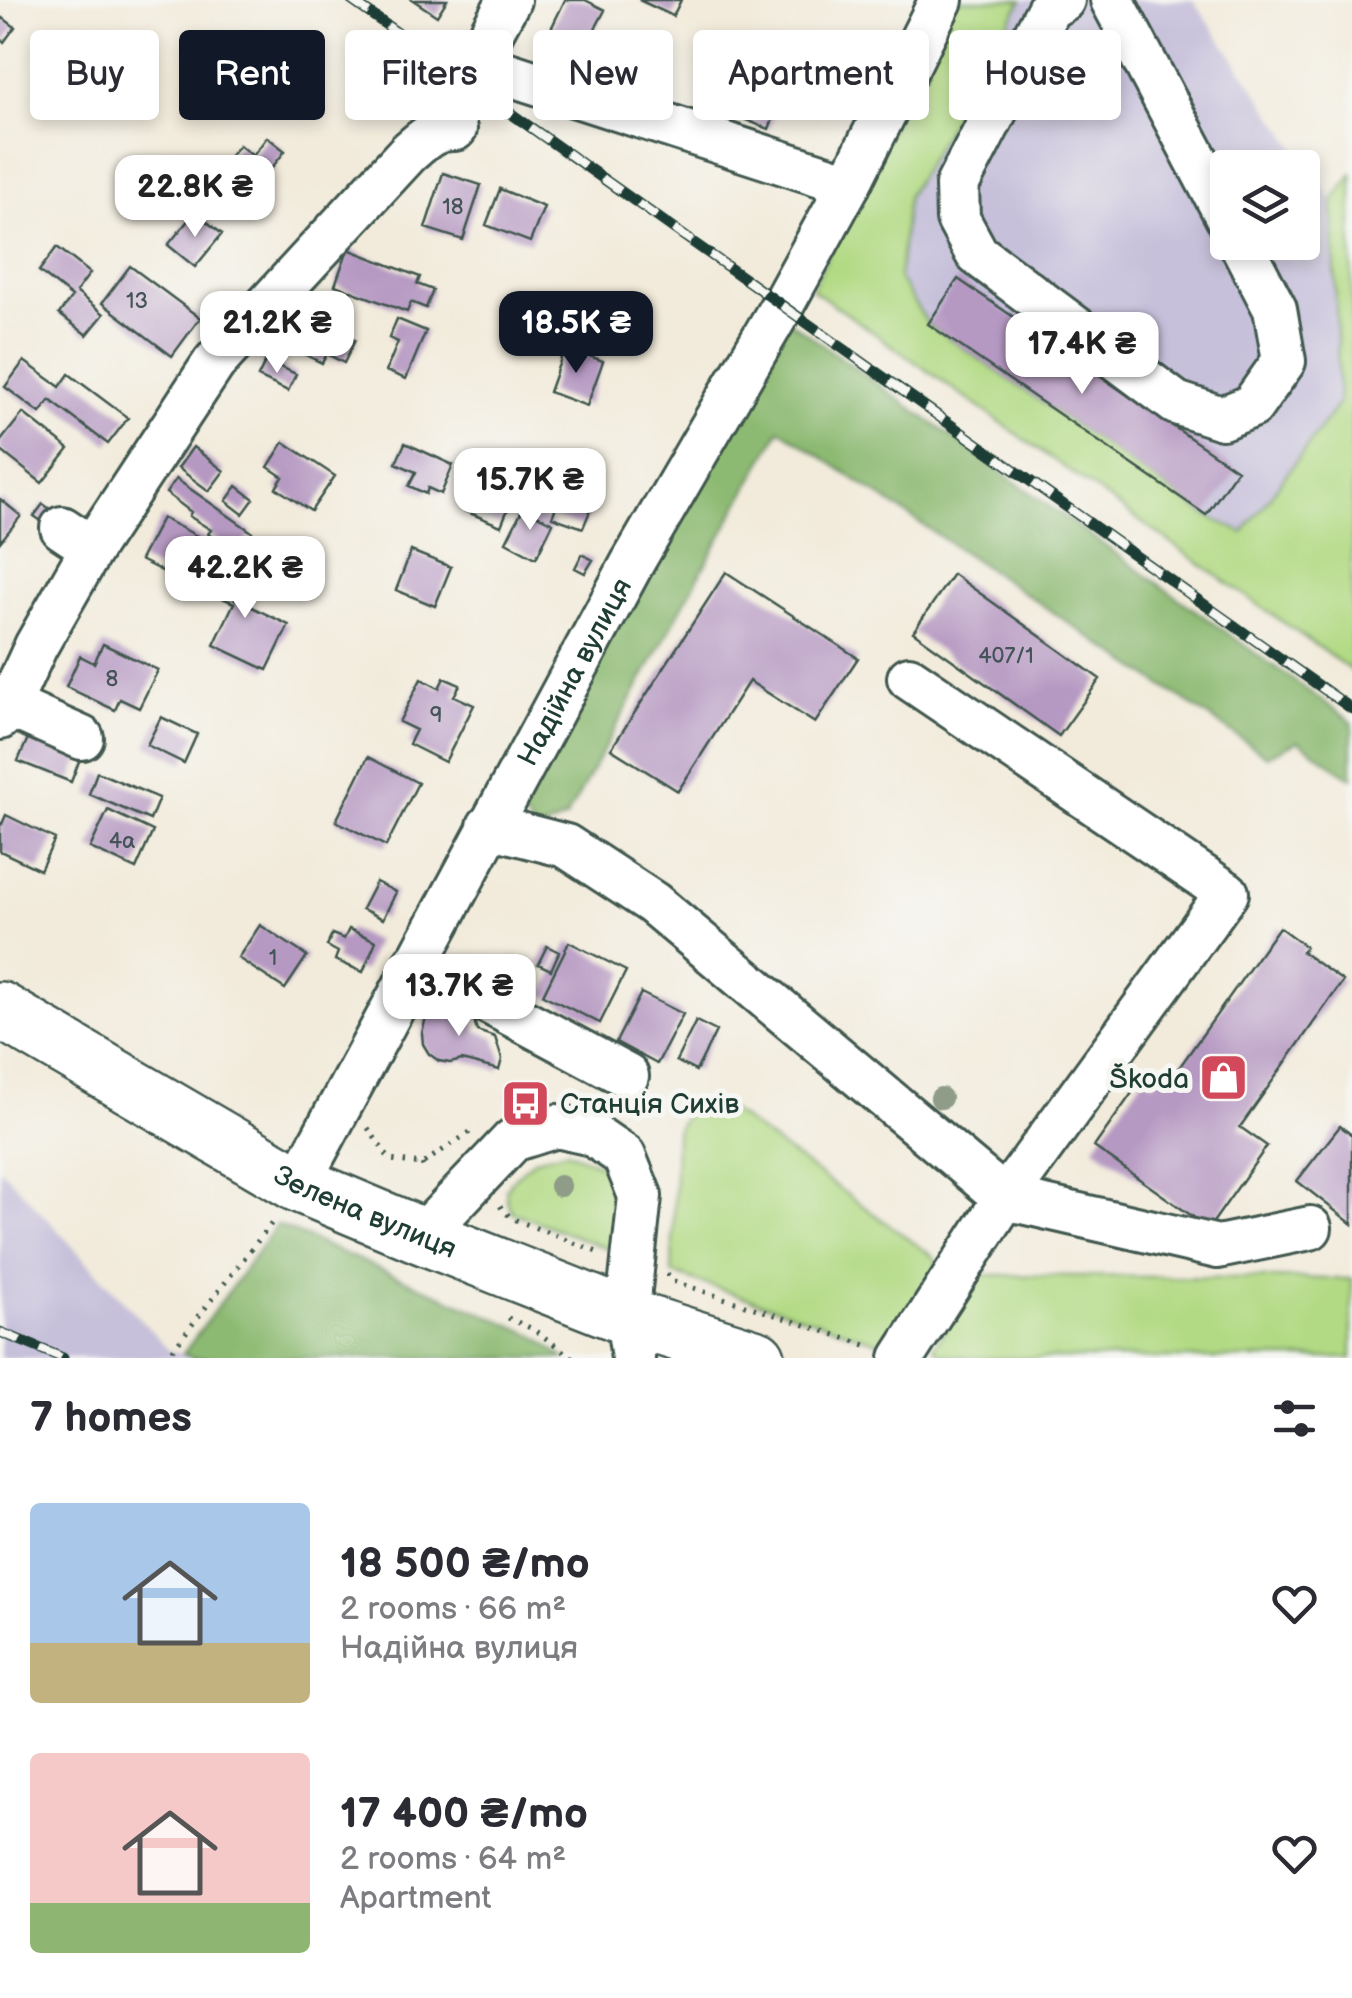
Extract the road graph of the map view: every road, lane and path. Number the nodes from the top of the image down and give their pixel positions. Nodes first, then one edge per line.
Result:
1 (509, 0) edge
2 (941, 0) edge
3 (1063, 0) edge
4 (1112, 0) edge
5 (455, 129) dead end
6 (849, 184) junction
7 (1210, 185) edge
8 (1250, 260) edge
9 (909, 678) dead end
10 (4, 712) edge
11 (82, 738) dead end
12 (489, 826) junction
13 (415, 964) junction
14 (0, 1010) edge
15 (627, 1076) dead end
16 (359, 1116) dead end
17 (426, 1174) dead end
18 (1006, 1198) junction
19 (288, 1200) junction
20 (500, 1206) dead end
21 (1310, 1228) dead end
22 (422, 1236) junction
23 (609, 1257) dead end
24 (660, 1268) dead end
25 (630, 1337) edge
26 (893, 1354) edge
27 (166, 1358) edge
28 (757, 1358) edge

1 - 6 street
2 - 6 street, Надійна вулиця
3 - 8 street
4 - 7 street
5 - 10 street
6 - 12 street, Надійна вулиця
9 - 18 street
10 - 11 street
12 - 13 street, Надійна вулиця
12 - 18 street
13 - 15 street
13 - 19 street, Надійна вулиця
14 - 19 main road, Зелена вулиця
16 - 17 path
18 - 21 street
18 - 26 street
19 - 22 main road, Зелена вулиця
19 - 27 path
20 - 23 path
22 - 25 main road, Зелена вулиця
22 - 25 street
24 - 26 path
25 - 28 main road, Зелена вулиця

